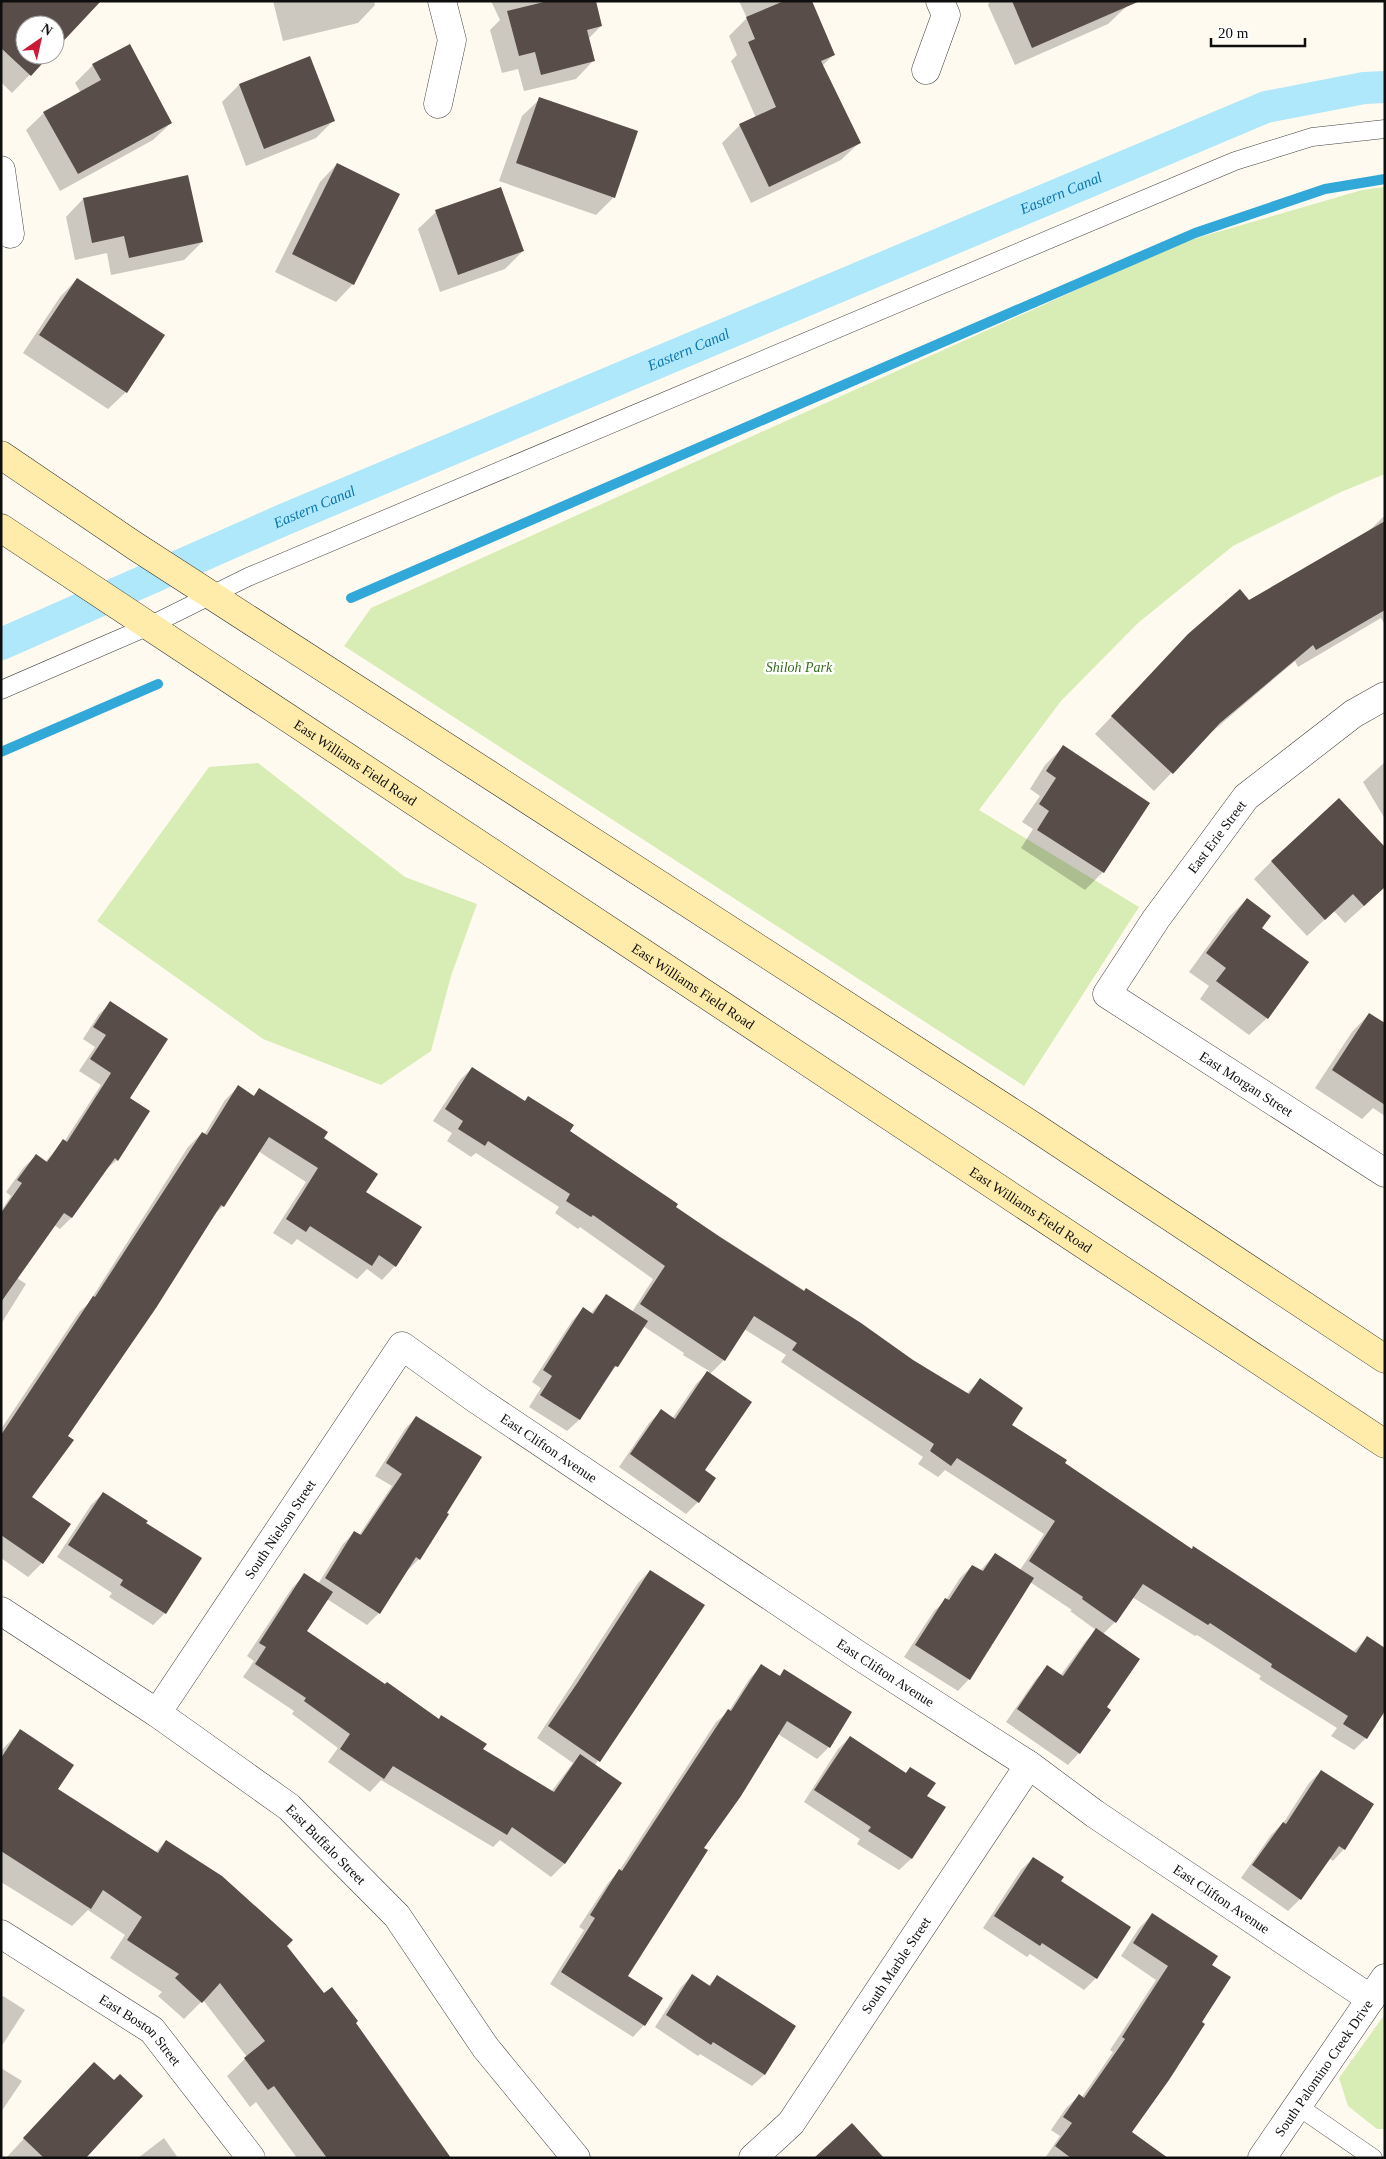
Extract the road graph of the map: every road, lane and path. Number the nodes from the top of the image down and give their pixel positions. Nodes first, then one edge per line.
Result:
1 (442, 1) edge
2 (940, 1) edge
3 (926, 70) dead end
4 (438, 104) dead end
5 (1385, 129) edge
6 (1, 170) edge
7 (10, 234) dead end
8 (1, 455) edge
9 (1, 528) edge
10 (210, 595) junction
11 (149, 626) junction
12 (1, 690) edge
13 (1385, 696) edge
14 (1107, 994) joint
15 (1385, 1173) edge
16 (402, 1346) joint
17 (1385, 1359) edge
18 (1385, 1444) edge
19 (1, 1611) edge
20 (157, 1713) junction
21 (1029, 1765) junction
22 (1, 1934) edge
23 (1378, 1988) edge
24 (1299, 2107) junction
25 (1369, 2157) edge
26 (251, 2158) edge
27 (576, 2158) edge
28 (753, 2158) edge
29 (1262, 2158) edge

1 - 4 street
2 - 3 street
5 - 10 lane
6 - 7 street
8 - 10 main road
9 - 11 main road, East Williams Field Road
10 - 11 lane
10 - 17 main road
11 - 12 lane
11 - 18 main road, East Williams Field Road
13 - 14 street, East Erie Street
14 - 15 street, East Morgan Street
16 - 20 street, South Nielson Street
16 - 21 street, East Clifton Avenue
19 - 20 street, East Buffalo Street
20 - 27 street, East Buffalo Street
21 - 23 street, East Clifton Avenue
21 - 28 street, South Marble Street
22 - 26 street, East Boston Street
23 - 24 street, South Palomino Creek Drive
24 - 25 lane
24 - 29 street, South Palomino Creek Drive

